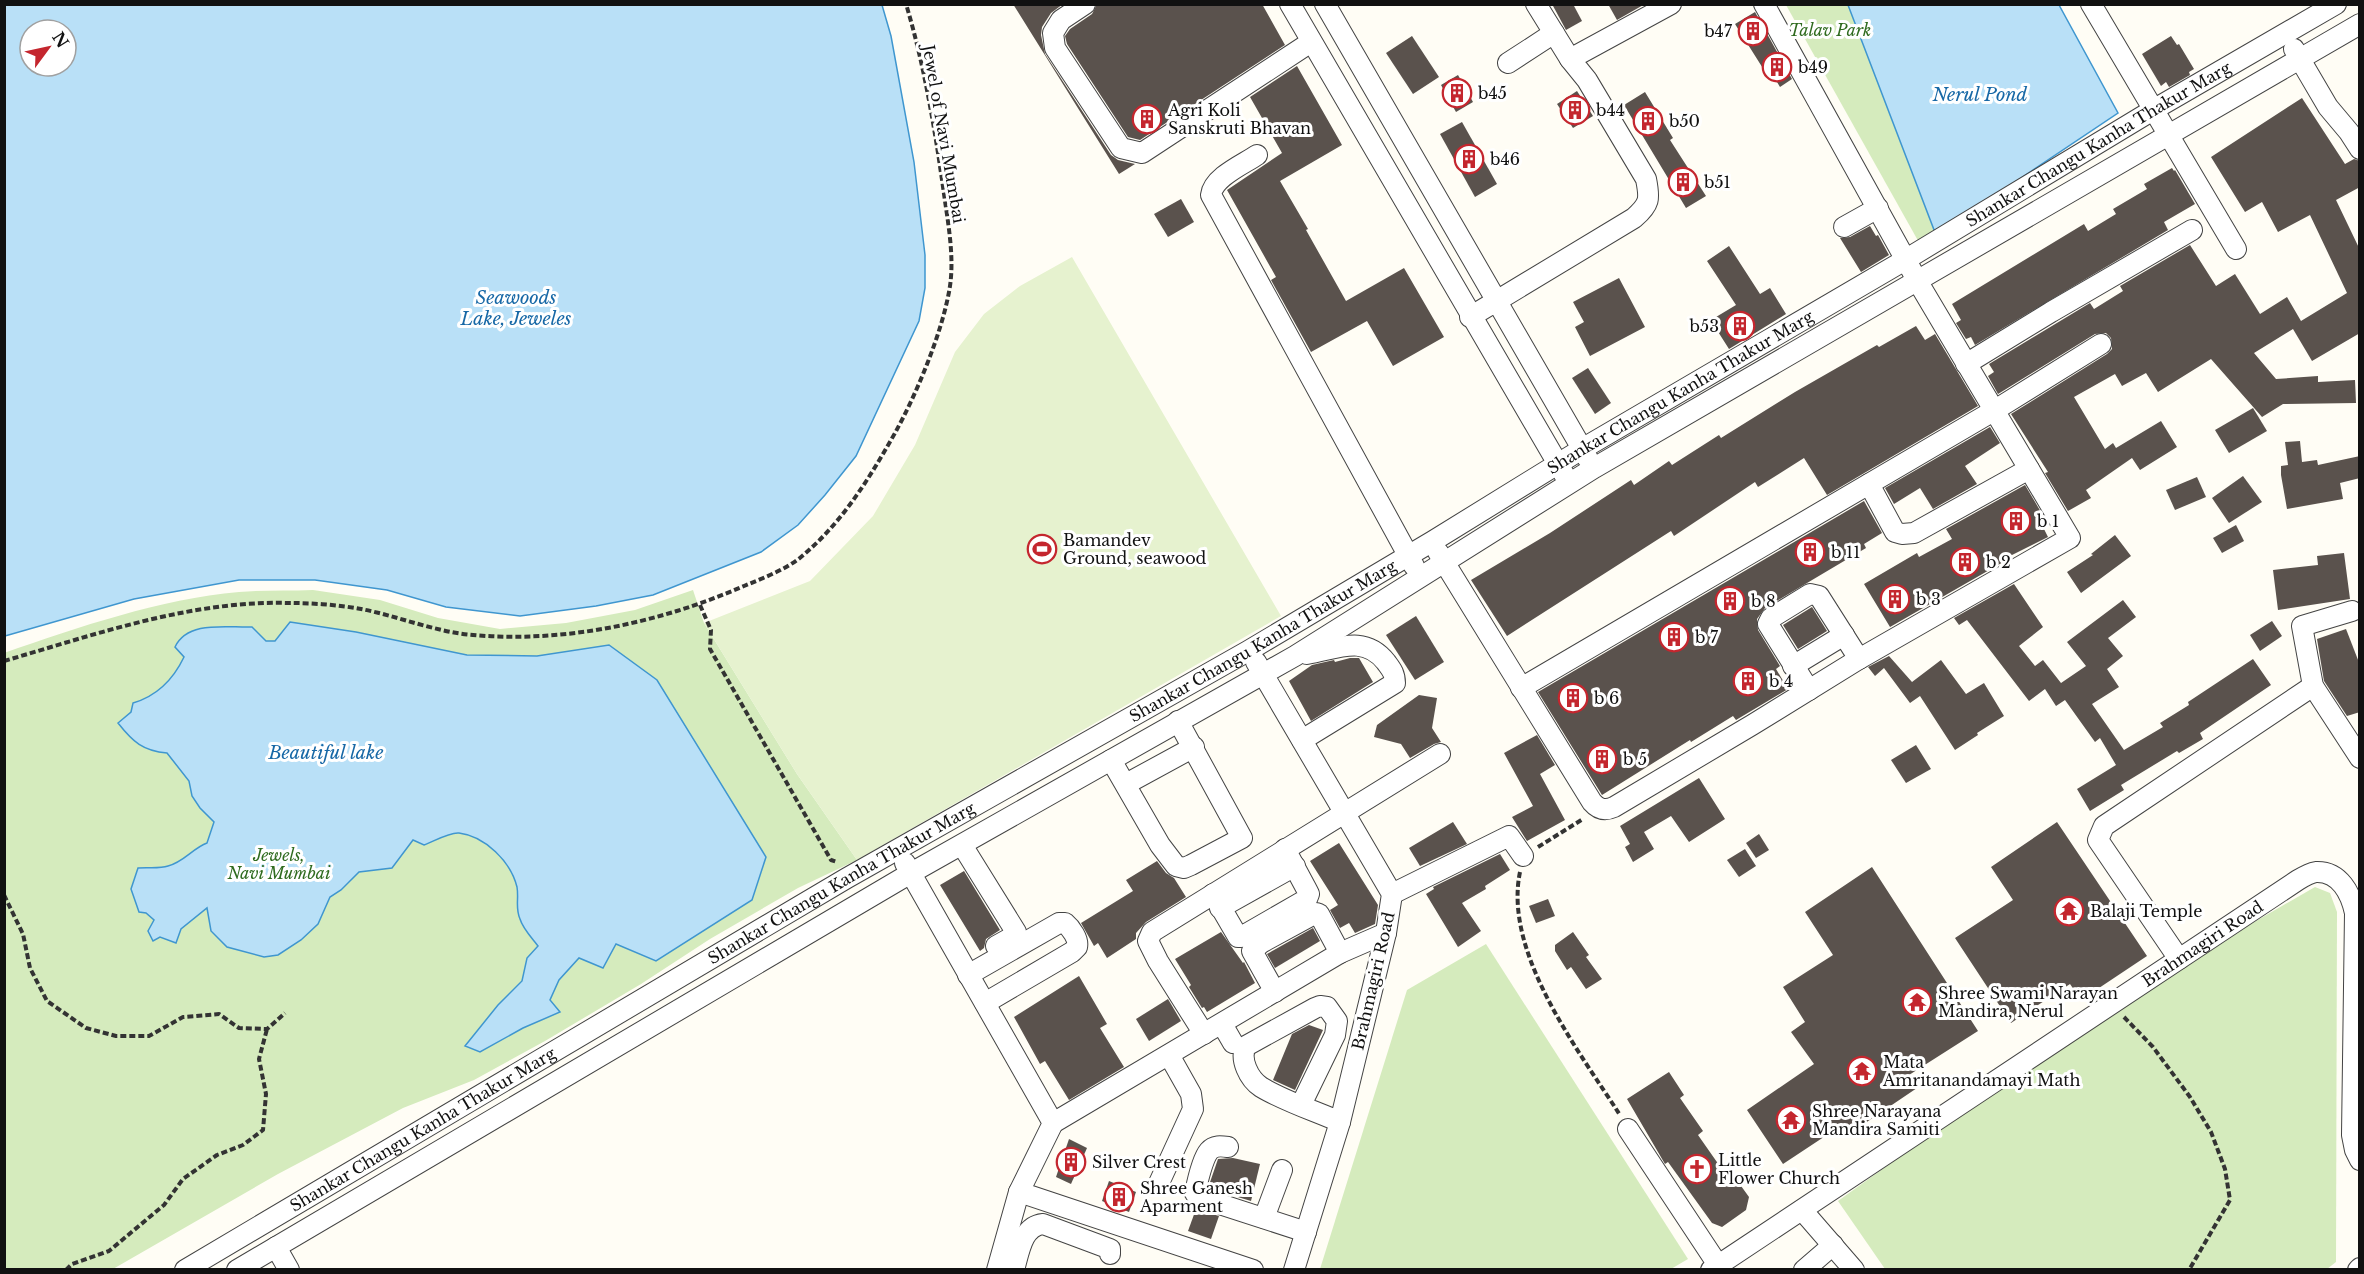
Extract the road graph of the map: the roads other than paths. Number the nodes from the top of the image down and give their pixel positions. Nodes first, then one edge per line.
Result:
1 (1085, 4) edge
2 (1290, 4) edge
3 (1325, 4) edge
4 (1536, 4) edge
5 (1671, 4) edge
6 (1764, 4) edge
7 (2091, 4) edge
8 (2336, 4) edge
9 (2360, 24) edge
10 (1554, 33) junction
11 (2286, 33) junction
12 (1311, 42) junction
13 (2299, 58) junction
14 (1570, 60) junction
15 (1508, 63) dead end
16 (2153, 110) junction
17 (2169, 137) junction
18 (2360, 149) edge
19 (1257, 155) dead end
20 (1878, 208) junction
21 (1844, 227) dead end
22 (2192, 230) dead end
23 (2236, 249) dead end
24 (1905, 260) junction
25 (1918, 282) junction
26 (1497, 302) junction
27 (1470, 317) junction
28 (2101, 344) dead end
29 (1966, 364) junction
30 (1995, 410) junction
31 (1582, 449) junction
32 (1558, 465) junction
33 (1594, 468) junction
34 (2029, 469) junction
35 (1569, 484) junction
36 (1869, 484) junction
37 (1433, 541) junction
38 (1408, 555) junction
39 (1444, 563) junction
40 (1419, 578) junction
41 (2352, 611) dead end
42 (1844, 635) junction
43 (1248, 651) junction
44 (1295, 656) junction
45 (1859, 659) junction
46 (1793, 666) junction
47 (1263, 673) junction
48 (2313, 686) junction
49 (1521, 688) junction
50 (1809, 690) junction
51 (1178, 721) junction
52 (1302, 740) junction
53 (1194, 747) junction
54 (1440, 754) dead end
55 (2360, 758) edge
56 (1111, 760) junction
57 (1126, 784) junction
58 (1344, 813) junction
59 (1242, 838) junction
60 (962, 845) junction
61 (897, 850) junction
62 (1523, 856) road end
63 (1290, 858) junction
64 (1256, 867) junction
65 (911, 873) junction
66 (1392, 894) junction
67 (1217, 901) junction
68 (2357, 922) edge
69 (1386, 933) junction
70 (1337, 947) junction
71 (2179, 959) junction
72 (965, 970) junction
73 (1272, 986) junction
74 (985, 1004) junction
75 (1222, 1024) junction
76 (1204, 1034) junction
77 (1233, 1043) dead end
78 (1168, 1055) junction
79 (1301, 1105) junction
80 (1340, 1122) junction
81 (1053, 1123) junction
82 (1628, 1129) road end
83 (1228, 1147) dead end
84 (2360, 1160) edge
85 (1282, 1170) dead end
86 (1159, 1183) dead end
87 (1019, 1192) junction
88 (1802, 1210) junction
89 (1264, 1218) junction
90 (1306, 1232) junction
91 (1833, 1245) junction
92 (276, 1247) junction
93 (1110, 1254) dead end
94 (1209, 1262) edge
95 (1714, 1267) edge
96 (185, 1269) edge
97 (237, 1269) edge
98 (289, 1269) edge
99 (997, 1269) edge
100 (1014, 1269) edge
101 (1253, 1269) edge
102 (1294, 1269) edge
103 (1804, 1269) edge
104 (1854, 1269) edge

1 - 12 street
2 - 12 street
3 - 26 street
4 - 10 street
5 - 14 street
6 - 20 street
7 - 16 street
8 - 11 street, Shankar Changu Kanha Thakur Marg
9 - 13 street, Shankar Changu Kanha Thakur Marg
10 - 14 street
10 - 15 street
11 - 13 street
11 - 16 street, Shankar Changu Kanha Thakur Marg
12 - 27 street
13 - 17 street, Shankar Changu Kanha Thakur Marg
13 - 18 street
14 - 26 street
16 - 17 street
16 - 24 street, Shankar Changu Kanha Thakur Marg
17 - 23 street
17 - 25 street, Shankar Changu Kanha Thakur Marg
19 - 38 street
20 - 21 street
20 - 24 street
22 - 29 street
24 - 25 street
24 - 31 street, Shankar Changu Kanha Thakur Marg
25 - 29 street
25 - 33 street, Shankar Changu Kanha Thakur Marg
26 - 27 street
26 - 31 street
27 - 32 street
28 - 30 street
29 - 30 street
30 - 34 street
30 - 36 street
31 - 32 street, Shankar Changu Kanha Thakur Marg
31 - 33 street
32 - 35 street
32 - 37 street, Shankar Changu Kanha Thakur Marg
33 - 35 street, Shankar Changu Kanha Thakur Marg
34 - 36 street
34 - 45 street
35 - 39 street, Shankar Changu Kanha Thakur Marg
36 - 49 street
37 - 38 street, Shankar Changu Kanha Thakur Marg
37 - 39 street
38 - 40 street
38 - 43 street, Shankar Changu Kanha Thakur Marg
39 - 40 street, Shankar Changu Kanha Thakur Marg
39 - 49 street
40 - 44 street, Shankar Changu Kanha Thakur Marg
41 - 48 street
42 - 45 street
42 - 46 street
42 - 46 street
43 - 47 street, Brahmagiri Road
43 - 61 street, Shankar Changu Kanha Thakur Marg
44 - 47 street, Shankar Changu Kanha Thakur Marg
44 - 52 street
45 - 50 street
46 - 50 street
47 - 51 street, Shankar Changu Kanha Thakur Marg
47 - 52 street, Brahmagiri Road
48 - 55 street
48 - 71 street
49 - 50 street
51 - 53 street
51 - 56 street, Shankar Changu Kanha Thakur Marg
52 - 58 street, Brahmagiri Road
53 - 57 street
53 - 59 street
54 - 58 street
56 - 57 street
56 - 60 street, Shankar Changu Kanha Thakur Marg
57 - 59 street
58 - 63 street
58 - 66 street, Brahmagiri Road
59 - 64 street
60 - 65 street, Shankar Changu Kanha Thakur Marg
60 - 72 street
61 - 65 street
61 - 96 street, Shankar Changu Kanha Thakur Marg
62 - 66 street
63 - 64 street
63 - 67 street
63 - 67 street
64 - 67 street
65 - 72 street
65 - 92 street, Shankar Changu Kanha Thakur Marg
66 - 69 street, Brahmagiri Road
67 - 76 street
68 - 71 street, Brahmagiri Road
68 - 84 street, Brahmagiri Road
69 - 70 street
69 - 80 street, Brahmagiri Road
70 - 73 street
70 - 73 street
71 - 88 street, Brahmagiri Road
72 - 74 street
72 - 74 street
73 - 75 street
74 - 81 street
75 - 76 street
75 - 77 street
76 - 78 street
78 - 81 street
78 - 86 street
79 - 79 street
79 - 80 street
80 - 90 street, Brahmagiri Road
81 - 87 street
82 - 95 street
83 - 89 street
85 - 89 street
87 - 94 street
87 - 99 street
88 - 91 street
88 - 95 street, Brahmagiri Road
89 - 90 street
90 - 102 street, Brahmagiri Road
91 - 103 street
91 - 104 street
92 - 97 street, Shankar Changu Kanha Thakur Marg
92 - 98 street
93 - 100 street
94 - 101 street

